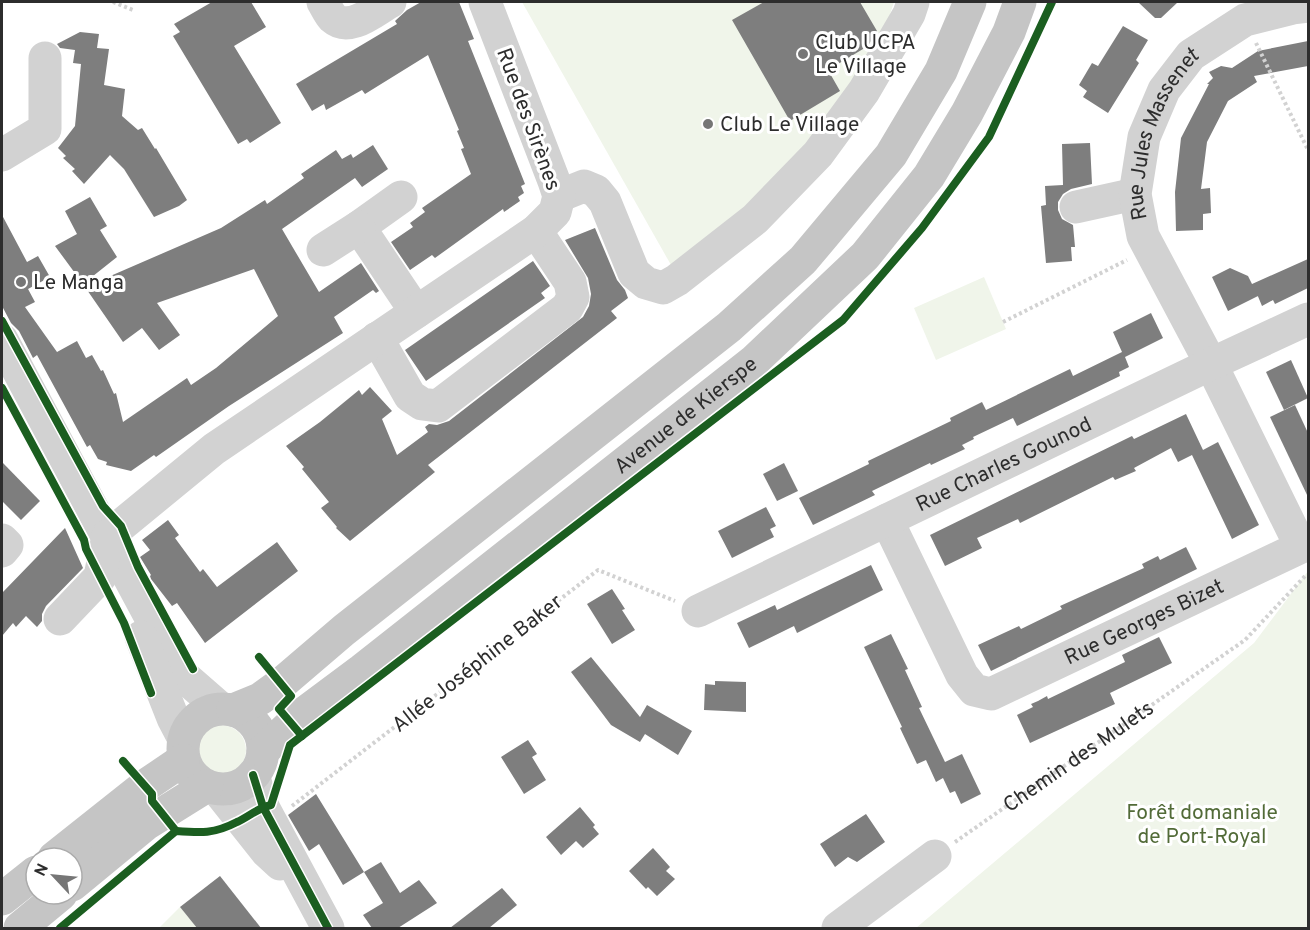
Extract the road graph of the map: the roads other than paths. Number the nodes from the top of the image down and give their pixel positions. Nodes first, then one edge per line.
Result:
1 (323, 2) edge
2 (390, 2) edge
3 (485, 2) edge
4 (913, 2) edge
5 (970, 2) edge
6 (1020, 2) edge
7 (1308, 6) edge
8 (45, 58) dead end
9 (2, 155) edge
10 (1136, 194) junction
11 (559, 196) junction
12 (401, 197) dead end
13 (1076, 207) dead end
14 (359, 226) junction
15 (536, 231) junction
16 (323, 250) dead end
17 (416, 312) junction
18 (1308, 319) edge
19 (377, 338) junction
20 (2, 340) edge
21 (1211, 364) junction
22 (887, 520) junction
23 (108, 536) junction
24 (2, 540) edge
25 (2, 551) edge
26 (698, 611) road end
27 (60, 619) dead end
28 (227, 709) junction
29 (183, 748) junction
30 (258, 763) junction
31 (212, 788) junction
32 (69, 846) edge
33 (935, 856) road end
34 (84, 875) edge
35 (24, 882) edge
36 (306, 887) junction
37 (2, 899) edge
38 (47, 906) edge
39 (20, 928) edge
40 (328, 928) edge
41 (838, 928) edge

1 - 2 street
3 - 11 street, Rue des Sirènes
4 - 11 street
5 - 28 main road, Avenue de Kierspe
6 - 30 main road, Avenue de Kierspe
7 - 10 street, Rue Jules Massenet
8 - 9 street
10 - 13 street
10 - 21 street, Rue Jules Massenet
11 - 15 street, Rue des Sirènes
12 - 14 street
14 - 16 street
14 - 17 street
15 - 17 street, Rue des Sirènes
15 - 19 street
17 - 19 street, Rue des Sirènes
18 - 21 street, Rue Charles Gounod
19 - 23 street, Rue des Sirènes
20 - 23 street
21 - 22 street, Rue Charles Gounod
21 - 22 street, Rue Georges Bizet
22 - 26 street, Rue Charles Gounod
23 - 27 street
23 - 28 street
23 - 29 street
24 - 25 street
28 - 29 main road
28 - 30 main road
29 - 31 main road
29 - 32 main road
30 - 31 main road
30 - 36 street
31 - 34 main road
31 - 36 street
33 - 41 street
35 - 37 main road
36 - 40 street
38 - 39 main road

